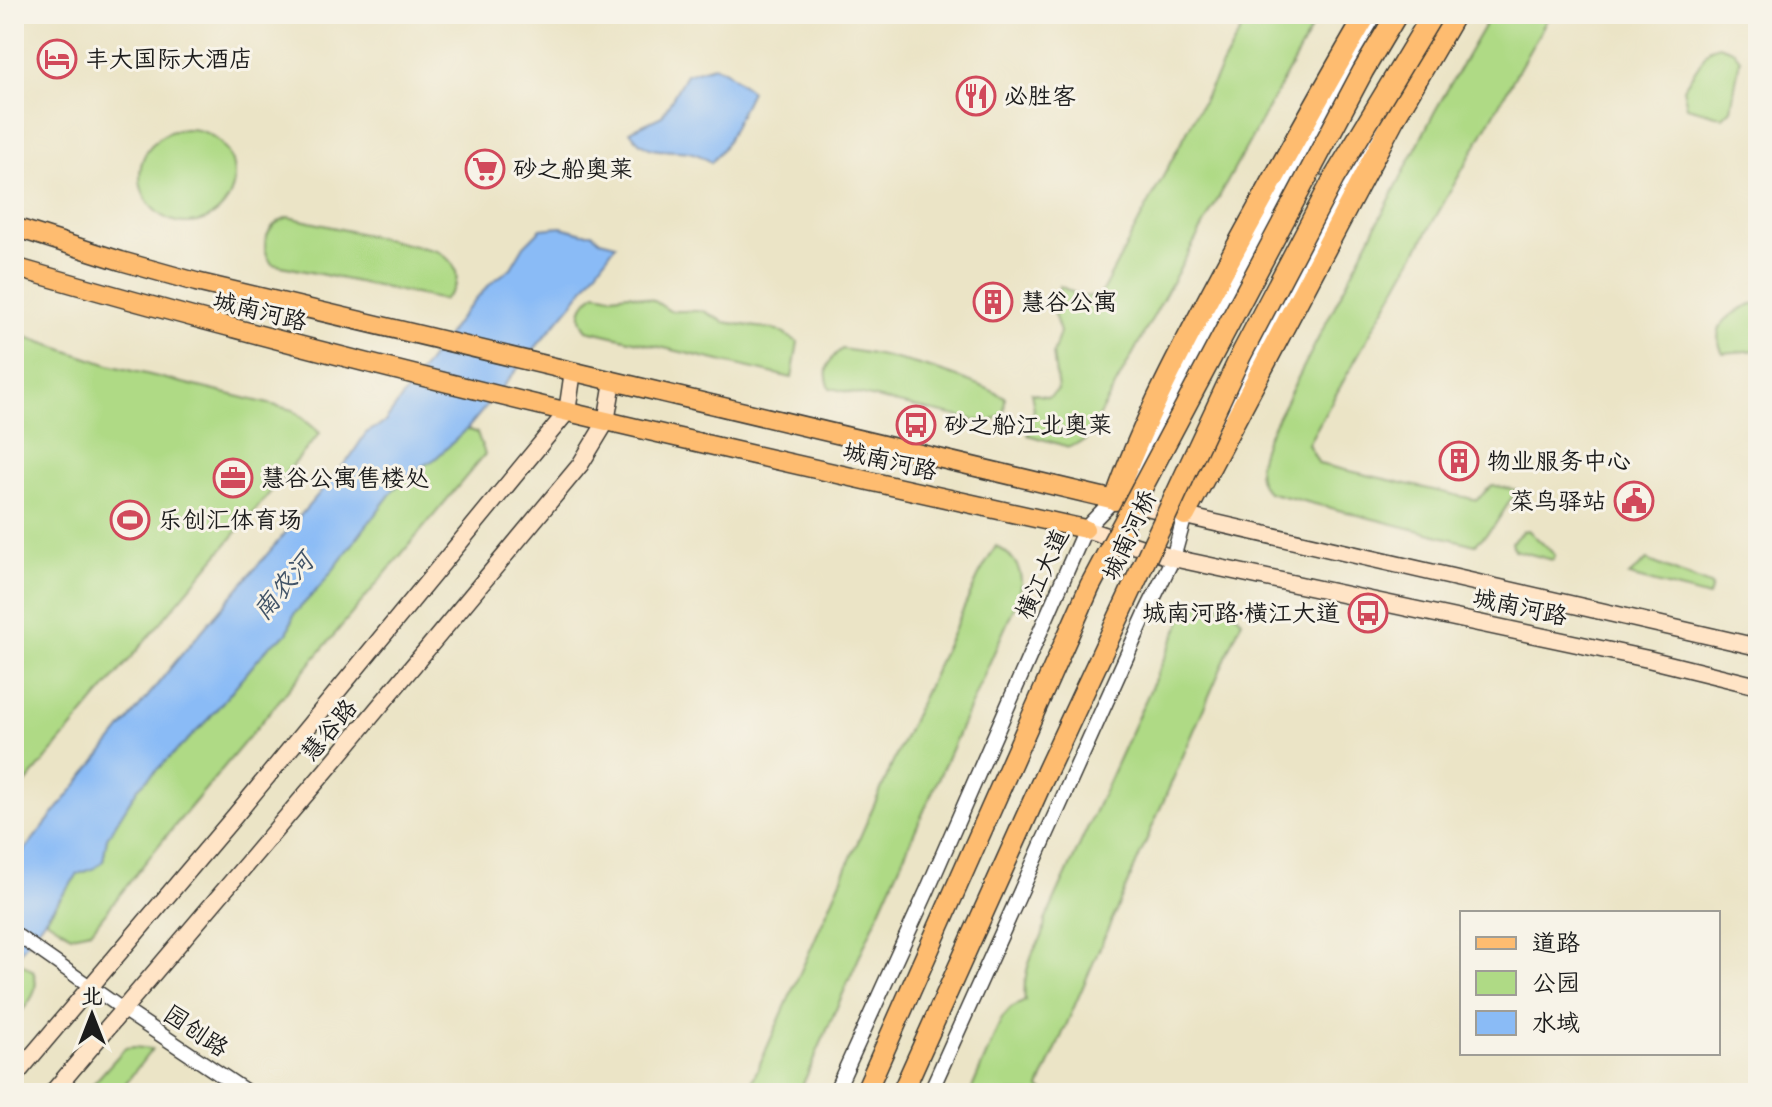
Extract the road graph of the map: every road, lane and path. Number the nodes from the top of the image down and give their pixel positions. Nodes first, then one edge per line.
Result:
1 (1367, 14) edge
2 (1382, 14) edge
3 (1397, 14) edge
4 (1433, 14) edge
5 (1444, 14) edge
6 (1455, 14) edge
7 (14, 227) edge
8 (14, 267) edge
9 (573, 371) junction
10 (613, 381) junction
11 (567, 412) junction
12 (606, 422) junction
13 (1115, 500) junction
14 (1185, 515) junction
15 (1085, 529) junction
16 (1173, 558) junction
17 (1758, 647) edge
18 (1758, 686) edge
19 (14, 933) edge
20 (91, 987) junction
21 (124, 1010) junction
22 (14, 1077) edge
23 (52, 1093) edge
24 (248, 1093) edge
25 (835, 1093) edge
26 (865, 1093) edge
27 (902, 1093) edge
28 (930, 1093) edge

1 - 13 highway
2 - 13 street, 横江大道
3 - 26 highway, 城南河桥, bridge
4 - 27 highway, 城南河桥, bridge
5 - 14 street
6 - 14 highway
7 - 9 main road, 城南河路
8 - 11 main road, 城南河路
9 - 10 main road, 城南河路
9 - 11 main road
10 - 12 main road, 慧谷路
10 - 13 main road, 城南河路
11 - 12 main road, 城南河路
11 - 20 main road, 慧谷路
12 - 15 main road, 城南河路
12 - 21 main road, 慧谷路
13 - 14 main road, 城南河路
13 - 15 street, 横江大道
14 - 16 street
14 - 17 main road, 城南河路
15 - 16 main road, 城南河路
15 - 25 street, 横江大道
16 - 18 main road, 城南河路
16 - 28 street
19 - 20 street, 园创路
20 - 21 street, 园创路
20 - 22 main road, 慧谷路
21 - 23 main road, 慧谷路
21 - 24 street, 园创路

